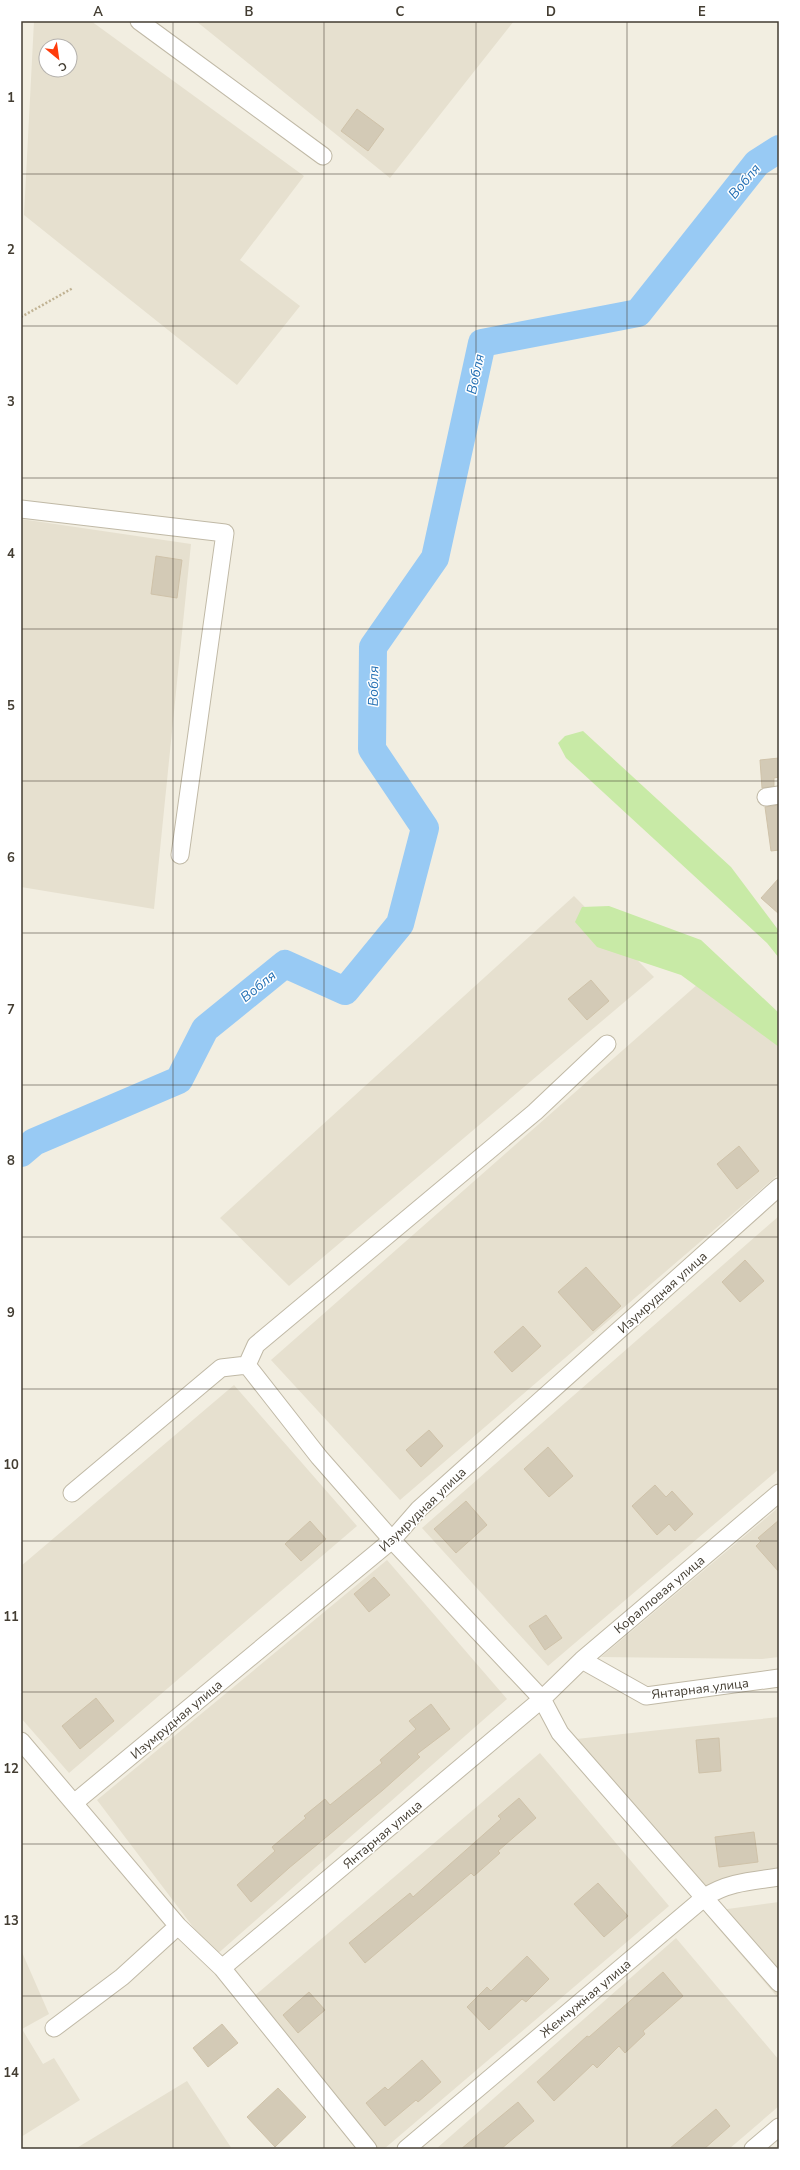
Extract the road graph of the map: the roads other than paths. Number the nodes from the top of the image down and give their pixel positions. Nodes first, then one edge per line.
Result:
1 (139, 21) edge
2 (323, 156) dead end
3 (21, 509) edge
4 (180, 855) dead end
5 (608, 1044) dead end
6 (779, 1187) edge
7 (247, 1365) junction
8 (72, 1493) dead end
9 (779, 1493) edge
10 (392, 1540) junction
11 (582, 1660) junction
12 (779, 1678) edge
13 (542, 1699) junction
14 (21, 1741) edge
15 (74, 1803) junction
16 (779, 1878) edge
17 (705, 1897) junction
18 (178, 1926) junction
19 (222, 1968) junction
20 (779, 1982) edge
21 (54, 2028) dead end
22 (779, 2127) edge
23 (368, 2149) edge
24 (406, 2149) edge
25 (753, 2149) edge

1 - 2 street
3 - 4 street
5 - 7 street
6 - 10 street, Изумрудная улица
7 - 8 street
7 - 10 street
9 - 11 street, Коралловая улица
10 - 13 street
10 - 15 street, Изумрудная улица
11 - 12 street, Янтарная улица
11 - 13 street, Коралловая улица
13 - 17 street
13 - 19 street, Янтарная улица
14 - 15 street
15 - 18 street
16 - 17 street, Жемчужная улица
17 - 20 street
17 - 24 street, Жемчужная улица
18 - 19 street
18 - 21 street
19 - 23 street
22 - 25 street

